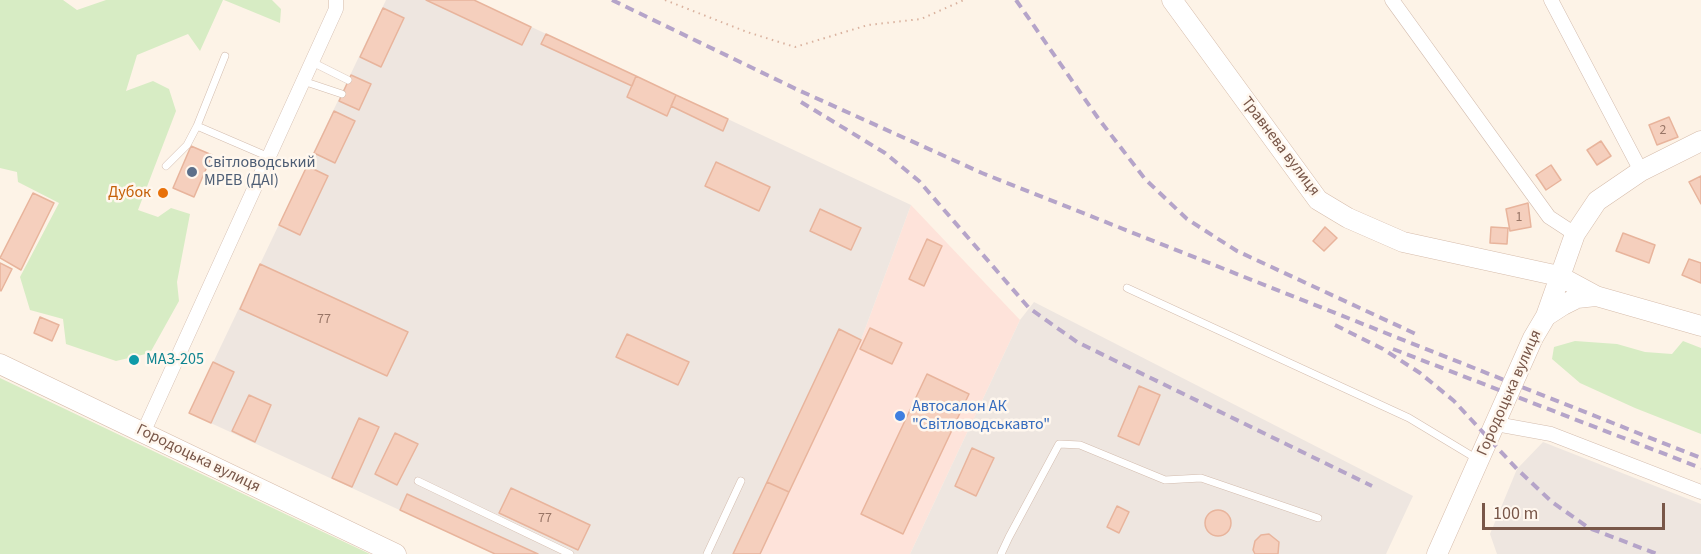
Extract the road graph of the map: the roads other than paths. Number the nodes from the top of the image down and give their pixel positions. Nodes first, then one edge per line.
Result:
1 (336, 0) edge
2 (1172, 0) edge
3 (1392, 0) edge
4 (1551, 0) edge
5 (225, 56) dead end
6 (312, 62) junction
7 (348, 80) dead end
8 (303, 81) junction
9 (342, 94) dead end
10 (197, 126) junction
11 (1701, 141) edge
12 (269, 157) junction
13 (166, 166) dead end
14 (1641, 171) junction
15 (1575, 234) junction
16 (1559, 276) junction
17 (1127, 288) dead end
18 (1596, 296) junction
19 (1546, 316) junction
20 (1701, 326) edge
21 (0, 364) edge
22 (1496, 424) junction
23 (143, 433) junction
24 (1479, 460) junction
25 (418, 481) dead end
26 (741, 482) dead end
27 (1701, 492) edge
28 (1318, 518) dead end
29 (396, 554) edge
30 (570, 554) edge
31 (707, 554) edge
32 (1001, 554) edge
33 (1437, 554) edge

1 - 6 street
2 - 16 main road, Травнева вулиця
3 - 15 street
4 - 14 street
5 - 10 lane
6 - 7 lane
6 - 8 street
8 - 9 lane
8 - 12 street
10 - 12 lane
10 - 13 lane
11 - 14 main road
12 - 23 street
14 - 15 main road
15 - 16 main road
16 - 18 main road, Травнева вулиця
16 - 19 main road
17 - 24 lane
18 - 19 main road, Городоцька вулиця
18 - 20 main road, Городоцька вулиця
19 - 22 main road, Городоцька вулиця
21 - 23 main road, Городоцька вулиця
22 - 24 main road, Городоцька вулиця
22 - 27 street
23 - 29 main road, Городоцька вулиця
24 - 33 main road, Городоцька вулиця
25 - 30 lane
26 - 31 lane
28 - 32 lane

